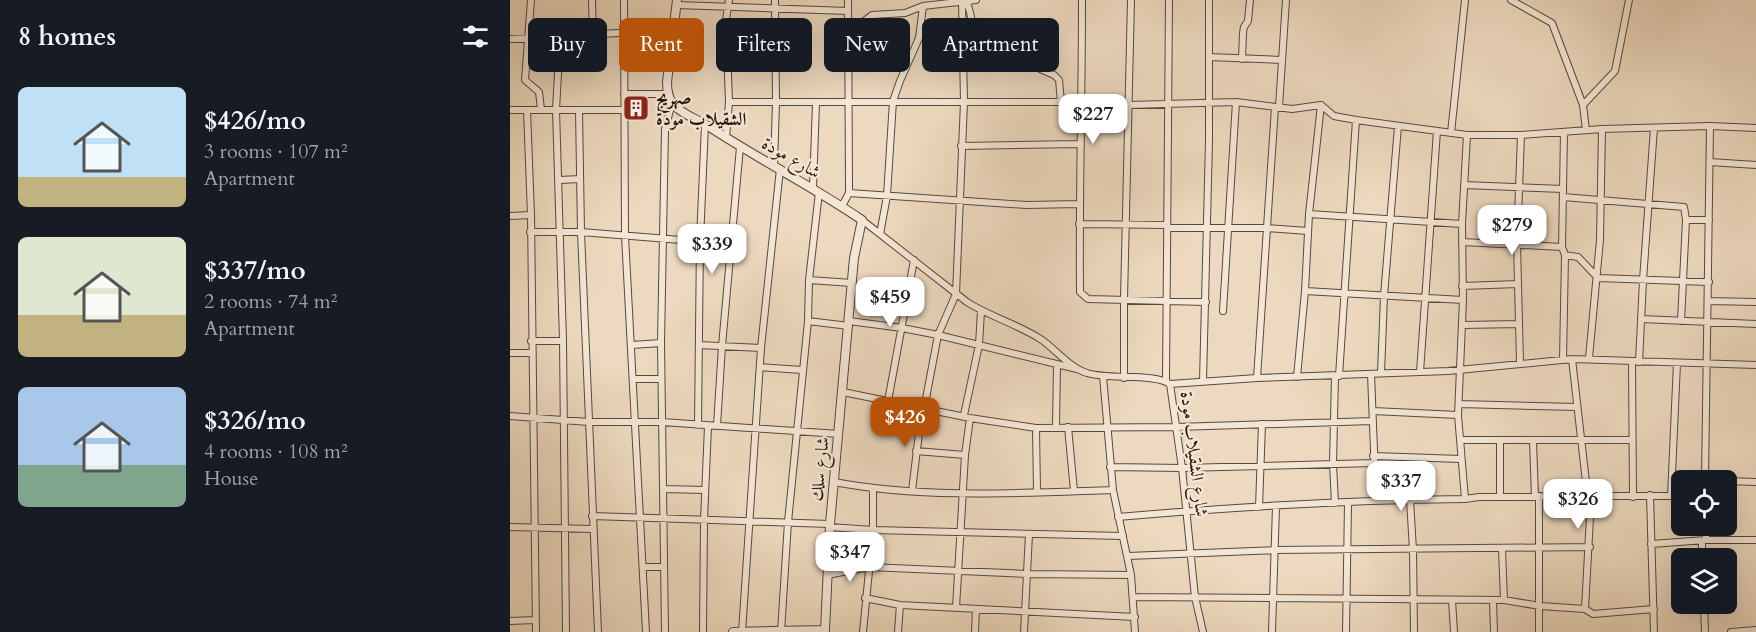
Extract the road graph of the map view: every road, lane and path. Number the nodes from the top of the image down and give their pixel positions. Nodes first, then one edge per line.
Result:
1 (531, 0) edge
2 (592, 0) edge
3 (624, 0) edge
4 (775, 0) edge
5 (848, 0) edge
6 (942, 0) edge
7 (976, 0) edge
8 (1082, 0) edge
9 (1131, 0) edge
10 (1169, 0) edge
11 (1209, 0) edge
12 (1250, 0) edge
13 (1286, 0) edge
14 (1465, 0) edge
15 (1511, 0) edge
16 (1629, 0) edge
17 (676, 2) edge
18 (964, 2) junction
19 (729, 3) edge
20 (951, 3) junction
21 (923, 6) junction
22 (774, 10) junction
23 (848, 11) junction
24 (530, 18) edge
25 (593, 18) edge
26 (624, 18) edge
27 (674, 18) edge
28 (848, 18) edge
29 (868, 18) edge
30 (510, 39) edge
31 (528, 39) edge
32 (528, 49) edge
33 (1209, 57) junction
34 (1242, 59) junction
35 (1282, 60) junction
36 (558, 72) edge
37 (624, 72) edge
38 (668, 72) edge
39 (848, 72) edge
40 (624, 94) junction
41 (668, 94) junction
42 (848, 101) junction
43 (893, 101) junction
44 (729, 102) junction
45 (964, 102) junction
46 (1061, 102) junction
47 (1210, 102) junction
48 (1236, 102) junction
49 (672, 103) junction
50 (776, 103) junction
51 (816, 103) junction
52 (1082, 104) junction
53 (1168, 104) junction
54 (1129, 105) junction
55 (1321, 105) junction
56 (1582, 105) junction
57 (1277, 107) junction
58 (527, 110) junction
59 (541, 110) junction
60 (556, 110) junction
61 (579, 110) junction
62 (623, 110) junction
63 (510, 111) edge
64 (1356, 120) junction
65 (705, 124) junction
66 (1398, 126) junction
67 (1710, 126) junction
68 (1654, 128) junction
69 (1756, 128) edge
70 (1602, 129) junction
71 (1586, 130) junction
72 (1437, 131) junction
73 (1564, 132) junction
74 (1451, 133) junction
75 (1467, 135) junction
76 (1521, 135) junction
77 (726, 138) junction
78 (1081, 144) junction
79 (961, 146) junction
80 (740, 147) junction
81 (1710, 162) junction
82 (1756, 165) edge
83 (777, 167) junction
84 (580, 179) junction
85 (560, 180) junction
86 (1464, 185) junction
87 (1520, 189) junction
88 (1563, 189) junction
89 (816, 190) junction
90 (849, 193) junction
91 (887, 196) junction
92 (1563, 197) junction
93 (1601, 200) junction
94 (959, 201) junction
95 (1648, 203) junction
96 (1079, 204) junction
97 (842, 206) junction
98 (1309, 214) junction
99 (531, 215) junction
100 (510, 216) edge
101 (1351, 216) junction
102 (1390, 219) junction
103 (862, 220) junction
104 (1686, 220) junction
105 (1709, 220) junction
106 (1429, 222) junction
107 (1079, 224) junction
108 (1125, 224) junction
109 (1462, 224) junction
110 (1167, 226) junction
111 (1266, 228) junction
112 (1207, 229) junction
113 (1228, 229) junction
114 (530, 231) junction
115 (1308, 231) junction
116 (560, 232) junction
117 (581, 232) junction
118 (880, 234) junction
119 (625, 236) junction
120 (664, 239) junction
121 (700, 240) junction
122 (1462, 242) junction
123 (731, 244) junction
124 (1517, 244) junction
125 (1562, 247) junction
126 (1565, 255) junction
127 (914, 260) junction
128 (1598, 278) junction
129 (809, 280) junction
130 (1643, 280) junction
131 (1684, 282) junction
132 (1709, 282) junction
133 (852, 283) junction
134 (1518, 284) junction
135 (1462, 286) junction
136 (1305, 291) junction
137 (1345, 293) junction
138 (956, 294) junction
139 (1384, 296) junction
140 (1124, 299) junction
141 (1424, 299) junction
142 (1463, 300) junction
143 (1167, 301) junction
144 (1709, 301) junction
145 (1206, 302) junction
146 (1756, 302) edge
147 (981, 311) junction
148 (1223, 311) dead end
149 (1641, 320) junction
150 (808, 321) junction
151 (1681, 321) junction
152 (1708, 321) junction
153 (849, 323) junction
154 (1519, 324) junction
155 (1756, 324) edge
156 (1462, 325) junction
157 (902, 328) junction
158 (938, 335) junction
159 (563, 340) junction
160 (531, 341) junction
161 (661, 343) junction
162 (632, 345) junction
163 (699, 345) junction
164 (979, 345) junction
165 (722, 346) junction
166 (761, 348) junction
167 (510, 352) edge
168 (531, 352) junction
169 (1572, 358) junction
170 (1589, 358) junction
171 (1563, 359) junction
172 (1635, 362) junction
173 (1520, 363) junction
174 (1677, 363) junction
175 (1708, 364) junction
176 (1057, 365) junction
177 (1756, 366) edge
178 (760, 367) junction
179 (1459, 369) junction
180 (802, 370) junction
181 (1080, 370) junction
182 (1420, 372) junction
183 (1381, 373) junction
184 (1371, 374) junction
185 (1103, 376) junction
186 (1337, 376) junction
187 (1297, 377) junction
188 (1124, 378) junction
189 (1257, 378) junction
190 (633, 379) junction
191 (661, 379) junction
192 (1203, 381) junction
193 (1168, 383) junction
194 (843, 392) junction
195 (888, 401) junction
196 (1459, 404) junction
197 (1576, 407) junction
198 (923, 409) junction
199 (1373, 411) junction
200 (1458, 415) junction
201 (510, 416) edge
202 (967, 417) junction
203 (532, 418) junction
204 (564, 420) junction
205 (1373, 420) junction
206 (589, 422) junction
207 (635, 422) junction
208 (662, 422) junction
209 (1334, 422) junction
210 (1262, 424) junction
211 (698, 425) junction
212 (708, 426) junction
213 (717, 426) junction
214 (1056, 427) junction
215 (1068, 427) junction
216 (1176, 427) junction
217 (755, 428) junction
218 (1036, 428) junction
219 (1107, 428) junction
220 (798, 430) junction
221 (839, 434) junction
222 (1460, 440) junction
223 (1500, 440) junction
224 (1581, 440) junction
225 (1631, 440) junction
226 (1533, 441) junction
227 (916, 452) junction
228 (965, 455) junction
229 (1373, 459) junction
230 (1461, 459) junction
231 (1333, 464) junction
232 (1259, 466) junction
233 (1110, 467) junction
234 (1182, 468) junction
235 (1672, 470) edge
236 (1705, 470) edge
237 (1737, 481) edge
238 (834, 482) junction
239 (1756, 482) edge
240 (664, 489) junction
241 (873, 489) junction
242 (705, 490) junction
243 (1113, 490) junction
244 (912, 491) junction
245 (1037, 491) junction
246 (1074, 491) junction
247 (964, 492) junction
248 (1589, 493) junction
249 (1650, 495) junction
250 (1537, 496) junction
251 (1671, 496) edge
252 (1500, 497) junction
253 (1633, 497) junction
254 (1465, 499) junction
255 (1410, 500) junction
256 (1376, 501) junction
257 (1335, 503) junction
258 (1348, 503) junction
259 (1276, 506) junction
260 (1258, 507) junction
261 (1186, 511) junction
262 (592, 516) junction
263 (1118, 517) junction
264 (639, 518) junction
265 (663, 519) junction
266 (704, 520) junction
267 (748, 522) junction
268 (788, 522) junction
269 (830, 526) junction
270 (510, 527) edge
271 (534, 527) junction
272 (564, 529) junction
273 (593, 529) junction
274 (873, 530) junction
275 (961, 531) junction
276 (1029, 534) junction
277 (1123, 536) junction
278 (1705, 536) edge
279 (1704, 540) junction
280 (1756, 540) edge
281 (1651, 544) junction
282 (1590, 547) junction
283 (1538, 548) junction
284 (1703, 548) edge
285 (1347, 549) junction
286 (1502, 549) junction
287 (1276, 550) junction
288 (1413, 550) junction
289 (1190, 552) junction
290 (1128, 556) junction
291 (643, 567) junction
292 (663, 567) junction
293 (869, 567) junction
294 (959, 572) junction
295 (1027, 574) junction
296 (1131, 574) junction
297 (827, 575) junction
298 (1133, 597) junction
299 (1195, 597) junction
300 (865, 598) junction
301 (1273, 599) junction
302 (1346, 599) junction
303 (1413, 600) junction
304 (1452, 600) junction
305 (1493, 600) junction
306 (1504, 600) junction
307 (900, 605) junction
308 (1540, 606) junction
309 (956, 608) junction
310 (976, 609) junction
311 (1585, 609) junction
312 (1654, 609) junction
313 (1025, 612) junction
314 (1704, 614) edge
315 (1135, 617) junction
316 (535, 620) junction
317 (510, 621) edge
318 (1756, 630) edge
319 (781, 631) edge
320 (825, 631) edge
321 (536, 632) edge
322 (566, 632) edge
323 (598, 632) edge
324 (646, 632) edge
325 (665, 632) edge
326 (703, 632) edge
327 (739, 632) edge
328 (863, 632) edge
329 (898, 632) edge
330 (975, 632) edge
331 (1024, 632) edge
332 (1135, 632) edge
333 (1203, 632) edge
334 (1272, 632) edge
335 (1346, 632) edge
336 (1414, 632) edge
337 (1454, 632) edge
338 (1494, 632) edge
339 (1539, 632) edge
340 (1654, 632) edge
341 (1704, 632) edge
342 (1731, 632) edge

1 - 24 street
2 - 25 street
3 - 26 street
4 - 22 street
5 - 23 street
6 - 20 street
7 - 18 street
8 - 52 street
9 - 54 street
10 - 53 street
11 - 33 street
12 - 34 street
13 - 35 street
14 - 74 street
15 - 56 street
16 - 56 street
17 - 19 street
17 - 27 street
18 - 20 street
18 - 45 street
18 - 46 street
19 - 22 street
19 - 44 street
20 - 21 street
21 - 29 street
21 - 43 street
22 - 23 street
22 - 50 street
23 - 28 street
30 - 31 street
32 - 59 street
33 - 34 street
33 - 47 street
34 - 35 street
35 - 57 street
36 - 60 street
37 - 40 street
38 - 41 street
39 - 42 street
40 - 41 street
40 - 62 street
41 - 49 street
42 - 43 street
42 - 51 street
42 - 90 street
43 - 45 street
43 - 91 street
44 - 50 street
44 - 77 street
45 - 46 street
45 - 79 street
46 - 52 street
47 - 48 street
47 - 53 street
47 - 112 street
48 - 57 street
48 - 113 street
49 - 65 street, شارع مودة
49 - 120 street
50 - 51 street
50 - 83 street
51 - 89 street
52 - 54 street
52 - 78 street
53 - 54 street
53 - 110 street
54 - 108 street
55 - 57 street
55 - 64 street
55 - 98 street
56 - 71 street
57 - 111 street
58 - 59 street
58 - 63 street
58 - 99 street
59 - 60 street
60 - 61 street
60 - 85 street
61 - 62 street
61 - 84 street
62 - 119 street
64 - 66 street
64 - 101 street
65 - 77 street, شارع مودة
65 - 121 street
66 - 72 street
66 - 102 street
67 - 68 street
67 - 69 street
67 - 81 street
68 - 70 street
68 - 95 street
70 - 71 street
70 - 93 street
71 - 73 street
72 - 74 street
72 - 106 street
73 - 76 street
73 - 88 street
74 - 75 street
75 - 76 street
75 - 86 street
76 - 87 street
77 - 80 street, شارع مودة
78 - 79 street
78 - 96 street
79 - 94 street
80 - 83 street, شارع مودة
80 - 123 street
81 - 82 street
81 - 105 street
83 - 89 street, شارع مودة
83 - 166 street
84 - 85 street
84 - 117 street
85 - 116 street
86 - 87 street
86 - 109 street
87 - 88 street
87 - 124 street
88 - 92 street
89 - 97 street, شارع مودة
89 - 129 street
90 - 91 street
90 - 97 street
91 - 94 street
91 - 118 street
92 - 93 street
92 - 125 street
93 - 95 street
93 - 128 street
94 - 96 street
94 - 138 street
95 - 104 street
95 - 130 street
96 - 107 street
97 - 103 street, شارع مودة
98 - 101 street
98 - 115 street
99 - 100 street
99 - 114 street
101 - 102 street
101 - 137 street
102 - 106 street
102 - 139 street
103 - 118 street, شارع الشقيلاب مودة
103 - 133 street, شارع سلك
104 - 105 street
104 - 131 street
105 - 132 street
106 - 109 street
106 - 141 street
107 - 108 street
107 - 140 street
108 - 110 street
108 - 140 street
109 - 122 street
110 - 112 street
110 - 143 street
111 - 113 street
111 - 115 street
111 - 189 street
112 - 113 street
112 - 145 street
113 - 148 street
114 - 116 street
114 - 160 street
115 - 136 street
116 - 117 street
116 - 159 street
117 - 119 street
117 - 206 street
118 - 127 street, شارع الشقيلاب مودة
119 - 120 street
119 - 162 street
120 - 121 street
120 - 161 street
121 - 123 street
121 - 163 street
122 - 124 street
122 - 135 street
123 - 165 street
124 - 125 street
124 - 134 street
125 - 126 street
126 - 128 street
126 - 171 street
127 - 138 street, شارع الشقيلاب مودة
127 - 157 street
128 - 130 street
128 - 170 street
129 - 133 street
129 - 150 street
130 - 131 street
130 - 149 street
131 - 132 street
131 - 151 street
132 - 144 street
133 - 153 street, شارع سلك
134 - 135 street
134 - 154 street
135 - 142 street
136 - 137 street
136 - 187 street
137 - 139 street
137 - 186 street
138 - 147 street, شارع الشقيلاب مودة
138 - 158 street
139 - 141 street
139 - 183 street
140 - 143 street
140 - 188 street
141 - 142 street
141 - 182 street
142 - 156 street
143 - 145 street
143 - 193 street
144 - 146 street
144 - 152 street
145 - 192 street
147 - 164 street
147 - 181 street, شارع الشقيلاب مودة
149 - 151 street
149 - 172 street
150 - 153 street
150 - 180 street
151 - 152 street
152 - 155 street
152 - 175 street
153 - 157 street
153 - 194 street, شارع سلك
154 - 156 street
154 - 173 street
156 - 179 street
157 - 158 street
157 - 195 street
158 - 164 street
158 - 198 street
159 - 160 street
159 - 204 street
160 - 168 street
161 - 162 street
161 - 191 street
162 - 190 street
163 - 165 street
163 - 211 street
164 - 176 street
164 - 202 street
165 - 166 street
165 - 213 street
166 - 178 street
167 - 168 street
168 - 203 street
169 - 170 street
169 - 171 street
169 - 197 street
170 - 172 street
171 - 173 street
172 - 174 street
172 - 225 street
173 - 179 street
174 - 175 street
174 - 235 street
175 - 177 street
175 - 236 street
176 - 181 street
176 - 214 street
178 - 180 street
178 - 217 street
179 - 182 street
179 - 196 street
180 - 220 street
181 - 185 street, شارع الشقيلاب مودة
182 - 183 street
183 - 184 street
184 - 186 street
184 - 199 street
185 - 188 street, شارع الشقيلاب مودة
185 - 219 street
186 - 187 street
186 - 209 street
187 - 189 street
188 - 193 street, شارع الشقيلاب مودة
189 - 192 street
190 - 191 street
190 - 207 street
191 - 208 street
192 - 193 street
193 - 216 street, شارع الشقيلاب مودة
194 - 195 street
194 - 221 street, شارع سلك
195 - 198 street
196 - 197 street
196 - 200 street
197 - 224 street
198 - 202 street
198 - 227 street
199 - 200 street
199 - 205 street
200 - 222 street
201 - 203 street
202 - 218 street
202 - 228 street
203 - 204 street
203 - 271 street
204 - 206 street
204 - 272 street
205 - 209 street
205 - 229 street
206 - 207 street
206 - 262 street
207 - 208 street
207 - 264 street
208 - 211 street
208 - 240 street
209 - 210 street
209 - 231 street
210 - 216 street
210 - 232 street
211 - 212 street
212 - 213 street
212 - 242 street
213 - 217 street
214 - 215 street
214 - 218 street
215 - 219 street
215 - 246 street
216 - 219 street
216 - 234 street, شارع الشقيلاب مودة
217 - 220 street
217 - 267 street
218 - 245 street
219 - 233 street
220 - 221 street
220 - 268 street
221 - 238 street, شارع سلك
222 - 223 street
222 - 230 street
223 - 226 street
223 - 252 street
224 - 225 street
224 - 226 street
224 - 248 street
225 - 253 street
226 - 250 street
227 - 228 street
227 - 244 street
228 - 247 street
229 - 230 street
229 - 231 street
229 - 256 street
230 - 254 street
231 - 232 street
231 - 257 street
232 - 234 street
232 - 260 street
233 - 234 street
233 - 243 street
234 - 261 street, شارع الشقيلاب مودة
237 - 239 street
238 - 241 street
238 - 269 street, شارع سلك
240 - 242 street
240 - 265 street
241 - 244 street
241 - 274 street
242 - 266 street
243 - 246 street
243 - 263 street
244 - 247 street
245 - 246 street
245 - 247 street
247 - 275 street
248 - 250 street
248 - 253 street
248 - 282 street
249 - 251 street
249 - 253 street
249 - 281 street
250 - 252 street
250 - 283 street
252 - 254 street
254 - 255 street
255 - 256 street
255 - 288 street
256 - 258 street
257 - 258 street
257 - 259 street
258 - 285 street
259 - 260 street
259 - 287 street
260 - 261 street
261 - 263 street
261 - 289 street, شارع الشقيلاب مودة
262 - 264 street
262 - 273 street
263 - 277 street
264 - 265 street
264 - 291 street
265 - 266 street
265 - 292 street
266 - 267 street
266 - 326 street
267 - 268 street
267 - 327 street
268 - 269 street
268 - 319 street
269 - 274 street
269 - 297 street, شارع سلك
270 - 271 street
271 - 272 street
271 - 316 street
272 - 273 street
272 - 322 street
273 - 323 street
274 - 275 street
274 - 293 street
275 - 276 street
275 - 294 street
276 - 277 street
276 - 295 street
277 - 290 street
278 - 279 street
279 - 280 street
279 - 281 street
279 - 284 street
281 - 312 street
282 - 283 street
282 - 311 street
283 - 286 street
283 - 308 street
285 - 287 street
285 - 288 street
285 - 302 street
286 - 288 street
286 - 306 street
287 - 289 street
287 - 301 street
288 - 303 street
289 - 290 street
289 - 299 street, شارع الشقيلاب مودة
290 - 296 street
291 - 292 street
291 - 324 street
292 - 325 street
293 - 294 street
293 - 297 street
293 - 300 street
294 - 295 street
294 - 309 street
295 - 296 street
295 - 313 street
296 - 298 street
297 - 320 street, شارع سلك
298 - 299 street
298 - 315 street
299 - 301 street
299 - 333 street, شارع الشقيلاب مودة
300 - 307 street
300 - 328 street
301 - 302 street
301 - 334 street
302 - 303 street
302 - 335 street
303 - 304 street
303 - 336 street
304 - 305 street
304 - 337 street
305 - 306 street
305 - 338 street
306 - 308 street
307 - 309 street
307 - 329 street
308 - 311 street
308 - 339 street
309 - 310 street
310 - 313 street
310 - 330 street
311 - 312 street
312 - 340 street
313 - 315 street
313 - 331 street
314 - 341 street
315 - 332 street
316 - 317 street
316 - 321 street
318 - 342 street
319 - 320 street, شارع سلك
319 - 327 street, شارع سلك

